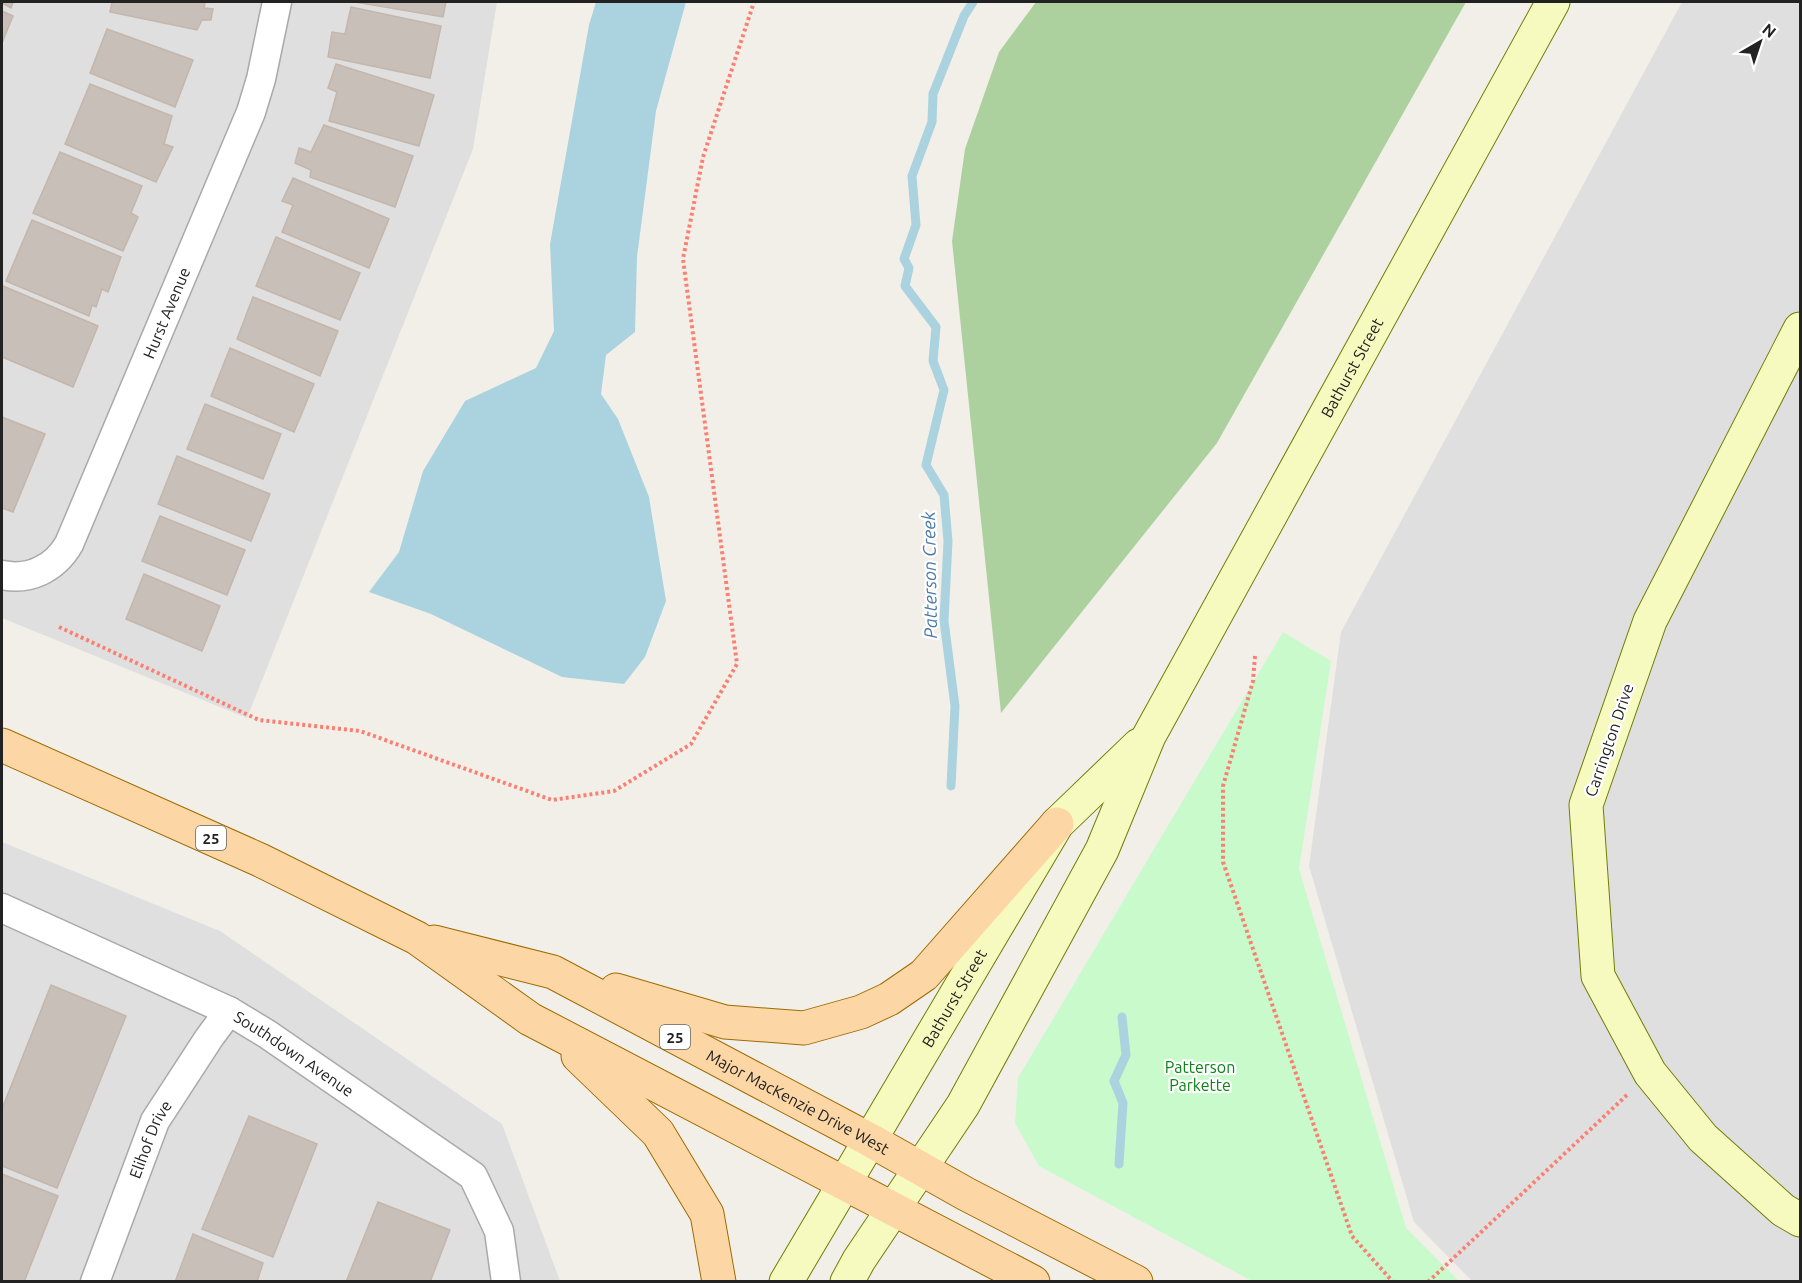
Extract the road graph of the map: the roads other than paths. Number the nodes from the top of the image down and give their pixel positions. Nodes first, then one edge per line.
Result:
1 (277, 2) edge
2 (1553, 2) edge
3 (1800, 329) edge
4 (2, 575) edge
5 (1149, 736) junction
6 (2, 745) edge
7 (1057, 825) junction
8 (2, 908) edge
9 (417, 938) junction
10 (553, 972) junction
11 (229, 1011) junction
12 (554, 1031) junction
13 (870, 1140) junction
14 (921, 1168) junction
15 (844, 1182) junction
16 (894, 1208) junction
17 (1800, 1220) edge
18 (95, 1281) edge
19 (506, 1281) edge
20 (719, 1281) edge
21 (786, 1281) edge
22 (847, 1281) edge
23 (1033, 1281) edge
24 (1136, 1281) edge

1 - 4 street, Hurst Avenue
2 - 5 main road, Bathurst Street
3 - 17 main road, Carrington Drive
5 - 7 main road, Bathurst Street
5 - 14 main road, Bathurst Street
6 - 9 main road, Major MacKenzie Drive West / 25
7 - 10 main road
7 - 13 main road, Bathurst Street
8 - 11 street, Southdown Avenue
9 - 10 main road, Major MacKenzie Drive West / 25
9 - 12 main road, Major MacKenzie Drive West / 25
10 - 13 main road, Major MacKenzie Drive West / 25
11 - 18 street, Elihof Drive
11 - 19 street, Southdown Avenue
12 - 15 main road, Major MacKenzie Drive West / 25
12 - 20 main road
13 - 14 main road, Major MacKenzie Drive West / 25
13 - 15 main road, Bathurst Street
14 - 16 main road, Bathurst Street
14 - 24 main road, Major MacKenzie Drive West / 25
15 - 16 main road, Major MacKenzie Drive West / 25
15 - 21 main road, Bathurst Street
16 - 22 main road, Bathurst Street
16 - 23 main road, Major MacKenzie Drive West / 25

